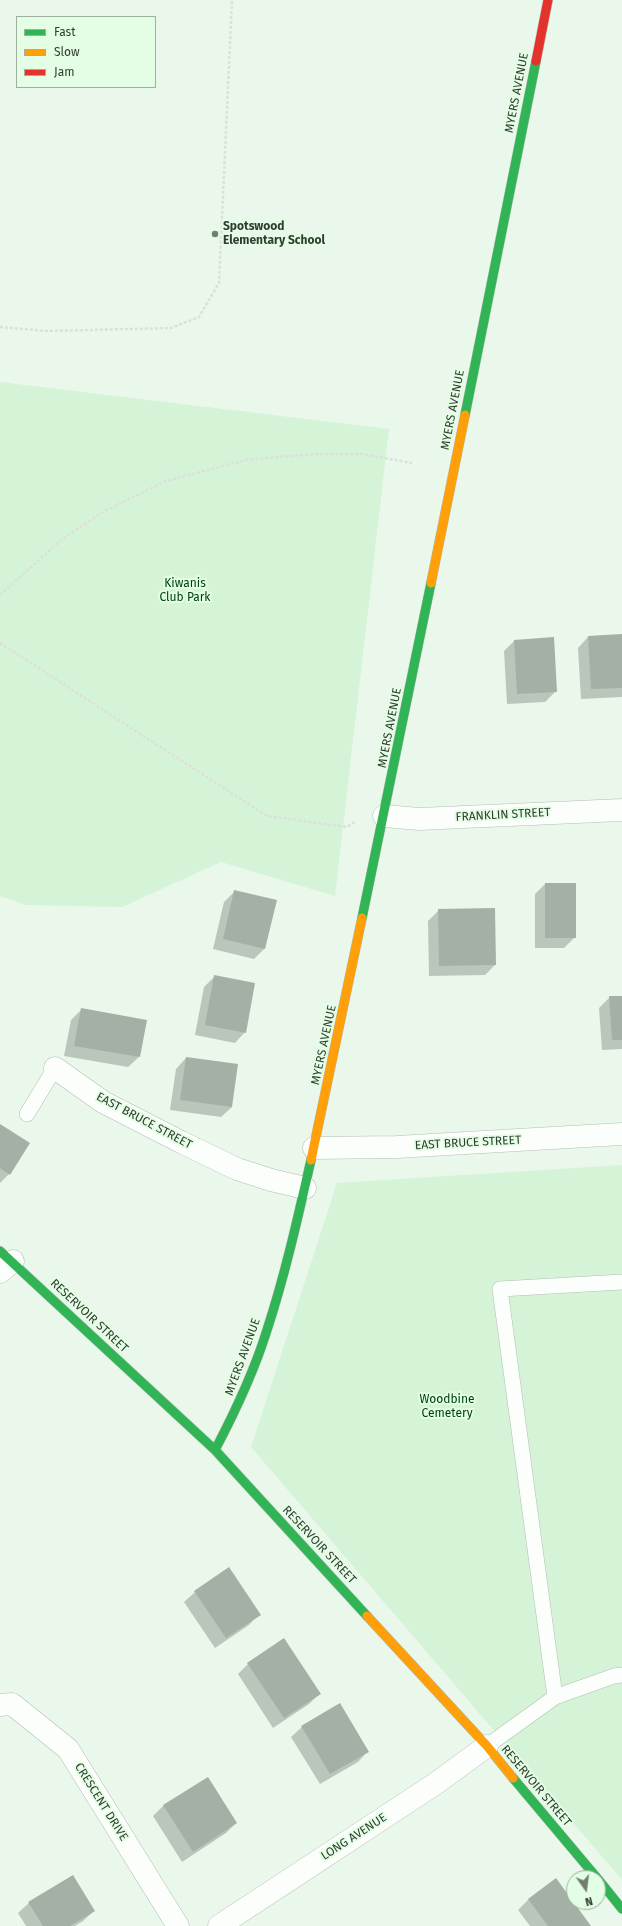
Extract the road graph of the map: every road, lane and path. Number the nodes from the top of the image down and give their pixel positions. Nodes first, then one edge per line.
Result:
1 (232, 0) edge
2 (548, 0) edge
3 (0, 327) edge
4 (412, 463) dead end
5 (0, 595) edge
6 (0, 643) edge
7 (622, 810) edge
8 (385, 811) junction
9 (55, 1068) joint
10 (27, 1114) dead end
11 (622, 1134) edge
12 (314, 1148) junction
13 (305, 1188) junction
14 (4, 1261) edge
15 (622, 1282) edge
16 (216, 1450) junction
17 (622, 1675) edge
18 (555, 1696) junction
19 (0, 1705) edge
20 (487, 1746) junction
21 (591, 1870) edge
22 (606, 1888) edge
23 (622, 1909) edge
24 (178, 1926) edge
25 (219, 1926) edge

1 - 3 path
2 - 8 street, MYERS AVENUE
4 - 5 path
6 - 8 path
7 - 8 street, FRANKLIN STREET
8 - 12 street, MYERS AVENUE
9 - 10 lane
9 - 13 street, EAST BRUCE STREET
11 - 12 street, EAST BRUCE STREET
12 - 13 street, MYERS AVENUE
13 - 16 street, MYERS AVENUE
14 - 16 street, RESERVOIR STREET
15 - 18 lane
16 - 20 street, RESERVOIR STREET
17 - 18 lane
18 - 20 lane
19 - 24 street, CRESCENT DRIVE
20 - 21 street, RESERVOIR STREET
20 - 25 street, LONG AVENUE
22 - 23 street, RESERVOIR STREET

